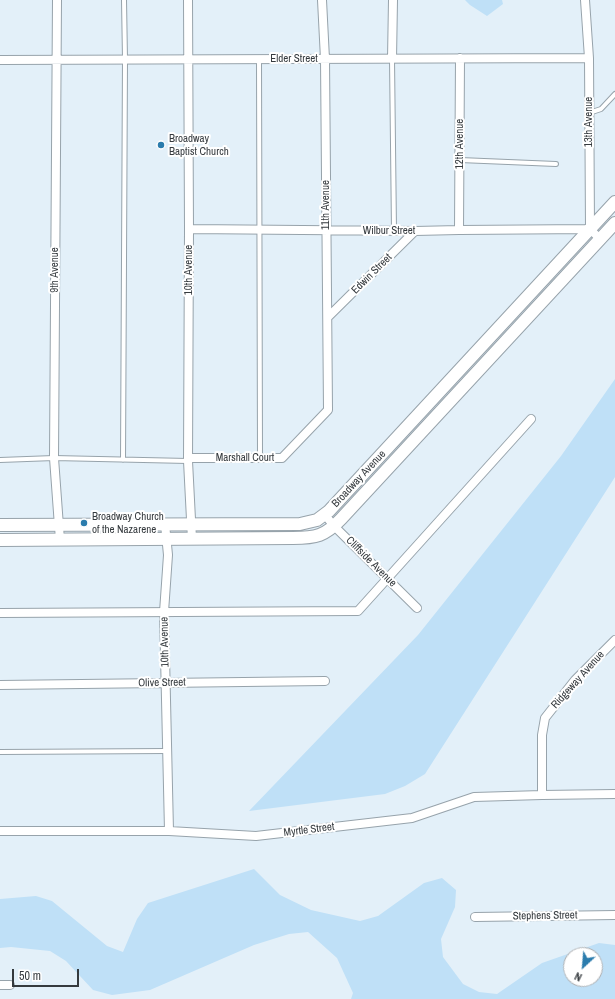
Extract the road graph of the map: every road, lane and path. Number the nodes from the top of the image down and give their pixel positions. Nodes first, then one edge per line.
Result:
1 (57, 0) edge
2 (124, 0) edge
3 (188, 0) edge
4 (322, 0) edge
5 (393, 0) edge
6 (585, 0) edge
7 (392, 58) junction
8 (460, 58) junction
9 (588, 58) junction
10 (188, 59) junction
11 (259, 59) junction
12 (325, 59) junction
13 (0, 60) edge
14 (57, 60) junction
15 (125, 60) junction
16 (615, 94) edge
17 (588, 113) junction
18 (460, 160) junction
19 (556, 164) dead end
20 (615, 202) edge
21 (615, 223) edge
22 (189, 229) junction
23 (590, 229) junction
24 (260, 230) junction
25 (326, 230) junction
26 (459, 230) junction
27 (394, 231) junction
28 (416, 231) junction
29 (600, 239) junction
30 (328, 318) junction
31 (328, 410) joint
32 (531, 419) dead end
33 (54, 458) junction
34 (260, 458) junction
35 (0, 460) edge
36 (123, 460) junction
37 (189, 460) junction
38 (325, 515) junction
39 (165, 524) junction
40 (192, 524) junction
41 (0, 525) edge
42 (59, 525) junction
43 (334, 526) junction
44 (166, 539) junction
45 (192, 539) junction
46 (0, 540) edge
47 (60, 540) junction
48 (386, 578) junction
49 (417, 608) dead end
50 (164, 612) junction
51 (0, 613) edge
52 (615, 640) edge
53 (325, 681) dead end
54 (166, 683) junction
55 (0, 685) edge
56 (167, 751) junction
57 (0, 752) edge
58 (615, 794) edge
59 (542, 795) junction
60 (0, 831) edge
61 (169, 831) junction
62 (615, 915) edge
63 (475, 917) dead end
64 (0, 985) edge
65 (10, 985) dead end

1 - 14 street, 9th Avenue
2 - 15 lane
3 - 10 street, 10th Avenue
4 - 12 street, 11th Avenue
5 - 7 street
6 - 9 street, 13th Avenue
7 - 8 street, Elder Street
7 - 12 street, Elder Street
7 - 27 lane
8 - 9 street, Elder Street
8 - 18 street, 12th Avenue
9 - 17 street, 13th Avenue
10 - 11 street, Elder Street
10 - 15 street, Elder Street
10 - 22 street, 10th Avenue
11 - 12 street, Elder Street
11 - 24 lane
12 - 25 street, 11th Avenue
13 - 14 street, Elder Street
14 - 15 street, Elder Street
14 - 33 street, 9th Avenue
15 - 36 lane
16 - 17 lane
17 - 23 street, 13th Avenue
18 - 19 lane
18 - 26 street, 12th Avenue
20 - 23 main road, Broadway Avenue
21 - 29 main road, Broadway Avenue
22 - 24 street, Wilbur Street
22 - 37 street, 10th Avenue
23 - 26 street, Wilbur Street
23 - 29 street
23 - 38 main road, Broadway Avenue
24 - 25 street, Wilbur Street
24 - 34 lane
25 - 27 street, Wilbur Street
25 - 30 street, 11th Avenue
26 - 28 street, Wilbur Street
27 - 28 street, Wilbur Street
28 - 30 street, Edwin Street
29 - 43 main road, Broadway Avenue
30 - 31 street, 11th Avenue
31 - 34 street, Marshall Court
32 - 48 street
33 - 35 lane
33 - 36 lane
33 - 42 street, 9th Avenue
34 - 37 street, Marshall Court
36 - 37 lane
37 - 40 street, 10th Avenue
38 - 40 main road, Broadway Avenue
38 - 43 street, Cliffside Avenue
39 - 40 main road, Broadway Avenue
39 - 42 main road, Broadway Avenue
39 - 44 street, 10th Avenue
40 - 45 street, 10th Avenue
41 - 42 main road, Broadway Avenue
42 - 47 street, 9th Avenue
43 - 45 main road, Broadway Avenue
43 - 48 street, Cliffside Avenue
44 - 45 main road, Broadway Avenue
44 - 47 main road, Broadway Avenue
44 - 50 street, 10th Avenue
46 - 47 main road, Broadway Avenue
48 - 49 street, Cliffside Avenue
48 - 50 street
50 - 51 street
50 - 54 street, 10th Avenue
52 - 59 street, Ridgeway Avenue
53 - 54 street, Olive Street
54 - 55 street, Olive Street
54 - 56 street, 10th Avenue
56 - 57 lane
56 - 61 street, 10th Avenue
58 - 59 street, Myrtle Street
59 - 61 street, Myrtle Street
60 - 61 street, Myrtle Street
62 - 63 street, Stephens Street
64 - 65 street

